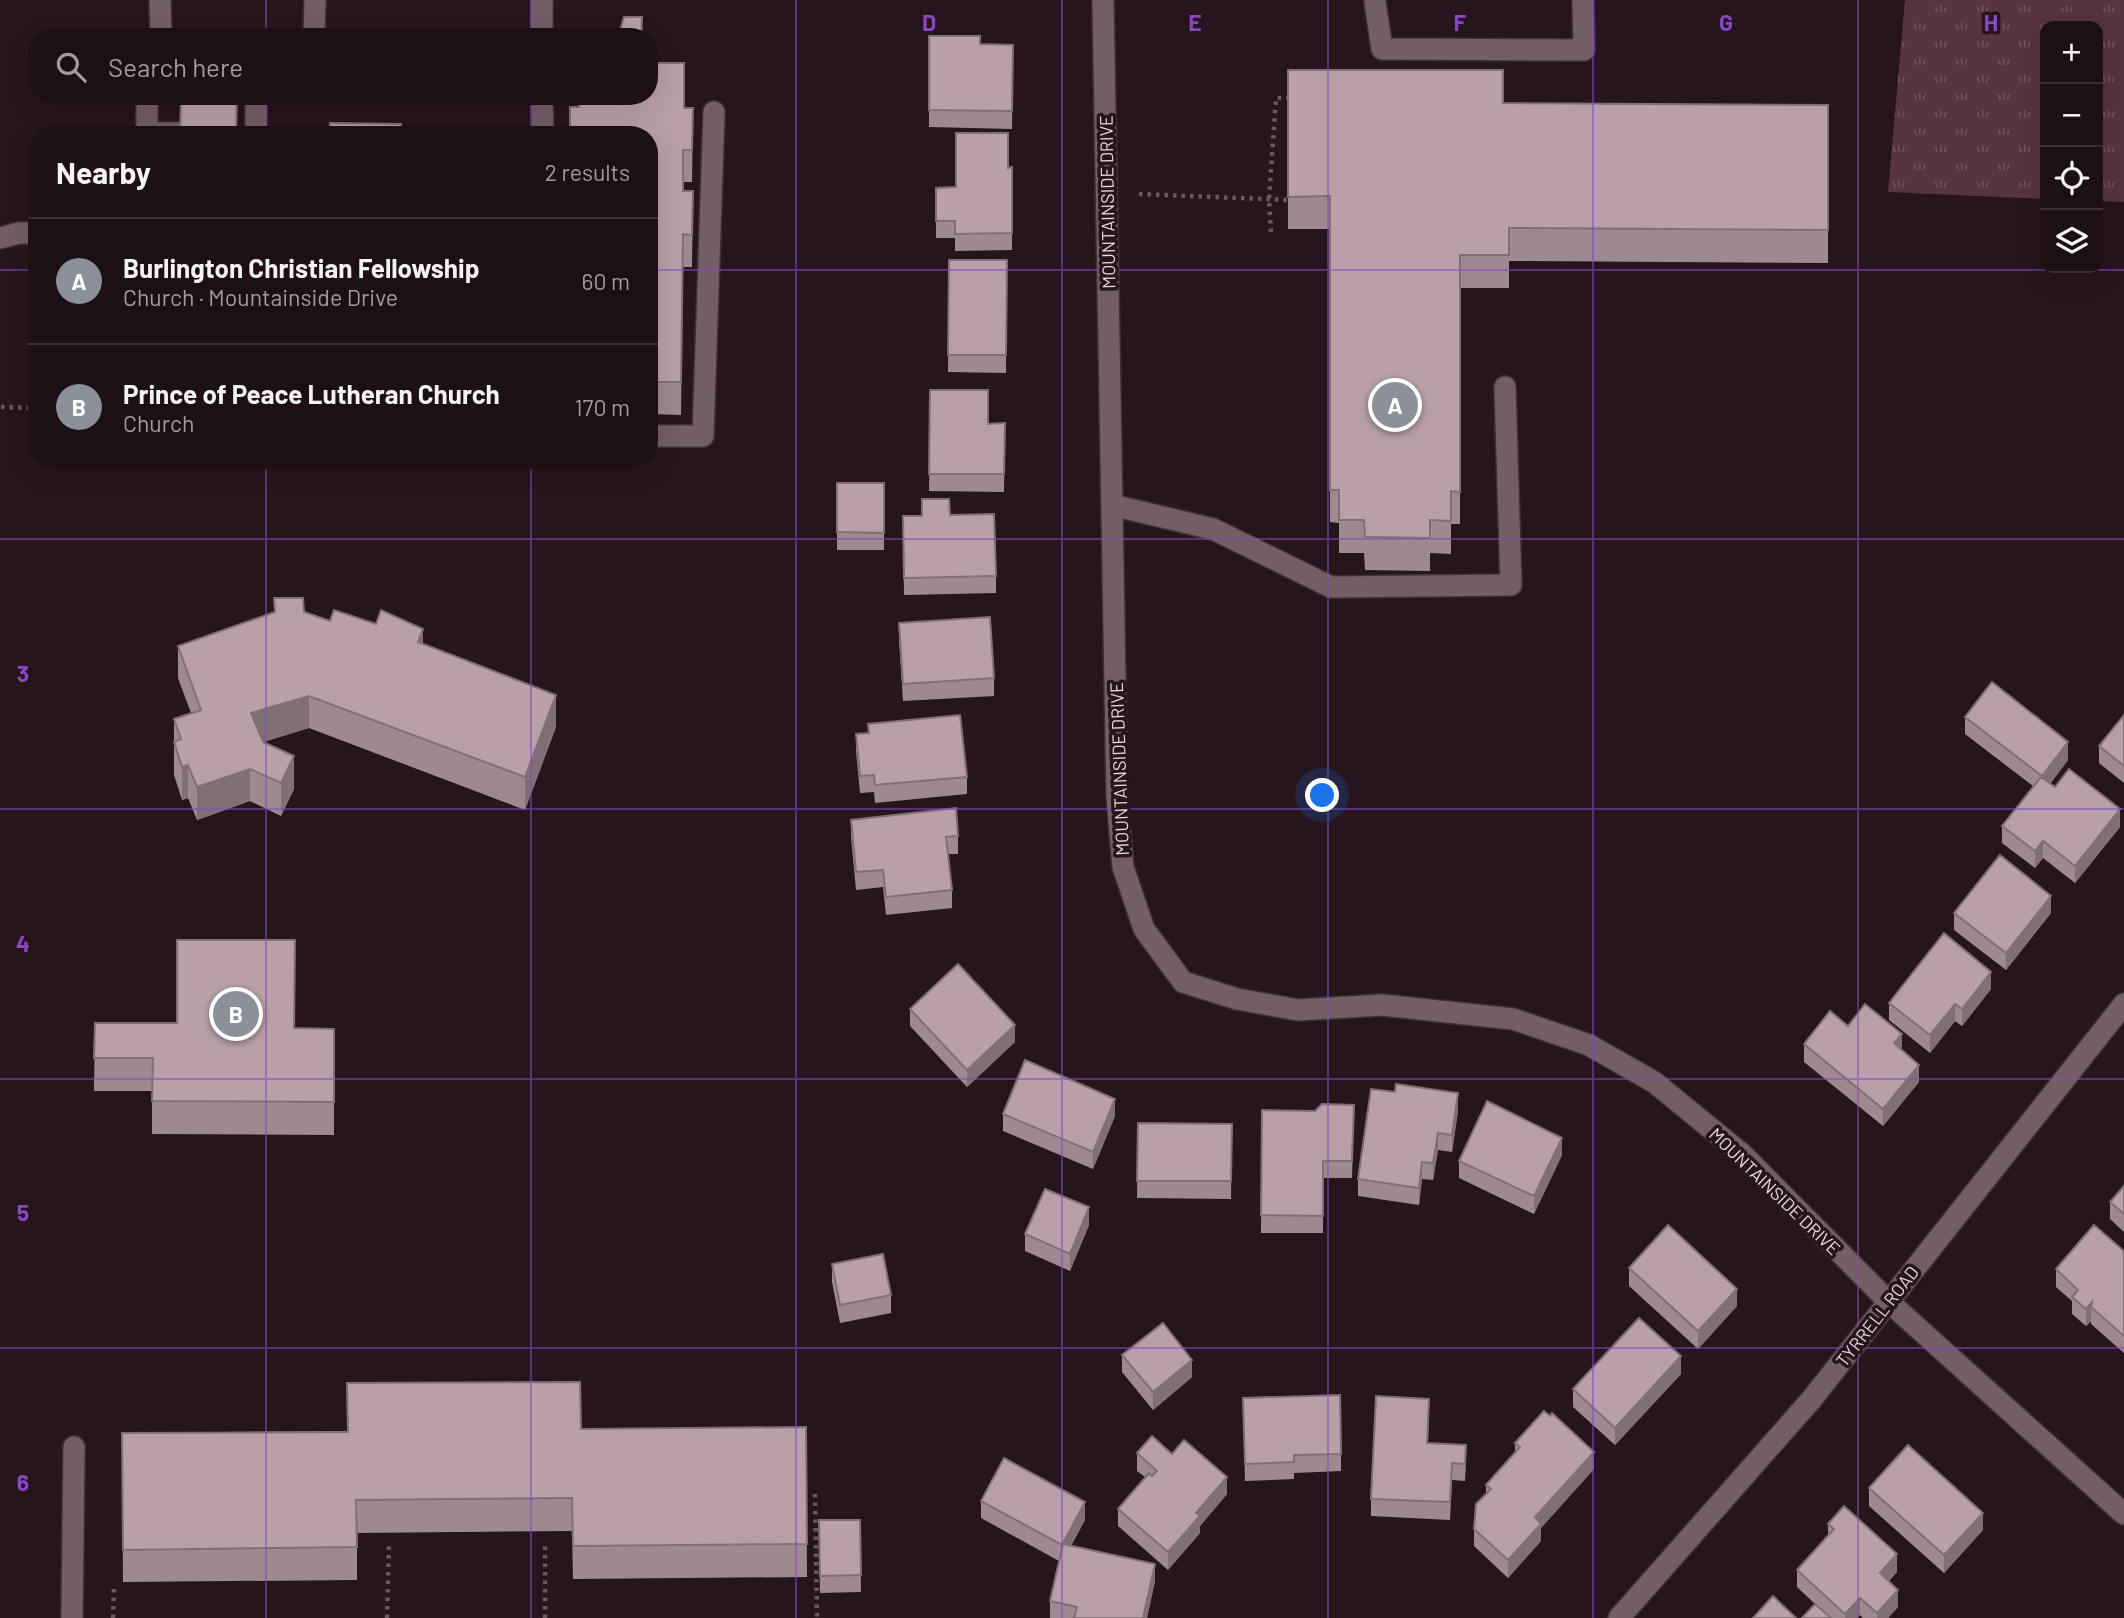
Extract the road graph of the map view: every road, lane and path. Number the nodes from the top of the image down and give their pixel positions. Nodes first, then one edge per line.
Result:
1 (160, 0) edge
2 (315, 0) edge
3 (542, 0) edge
4 (1103, 0) edge
5 (1583, 0) edge
6 (1377, 1) edge
7 (161, 28) edge
8 (314, 28) edge
9 (542, 28) edge
10 (1303, 99) edge
11 (147, 105) edge
12 (254, 105) edge
13 (542, 105) edge
14 (713, 112) dead end
15 (147, 126) edge
16 (250, 126) edge
17 (542, 126) edge
18 (1106, 193) junction
19 (1269, 200) junction
20 (1288, 200) edge
21 (1271, 232) dead end
22 (28, 233) edge
23 (0, 238) edge
24 (1505, 387) dead end
25 (1, 407) edge
26 (28, 408) edge
27 (658, 436) edge
28 (1112, 505) junction
29 (2124, 1004) edge
30 (1888, 1301) junction
31 (74, 1447) dead end
32 (815, 1494) dead end
33 (2124, 1514) edge
34 (545, 1542) dead end
35 (389, 1545) dead end
36 (114, 1587) dead end
37 (72, 1618) edge
38 (113, 1618) edge
39 (387, 1618) edge
40 (545, 1618) edge
41 (817, 1618) edge
42 (1619, 1618) edge

1 - 7 street
2 - 8 street
3 - 9 street
4 - 18 street, MOUNTAINSIDE DRIVE
5 - 6 street
10 - 19 path
11 - 15 street
12 - 16 street
13 - 17 street
14 - 27 street
18 - 19 path
18 - 28 street, MOUNTAINSIDE DRIVE
19 - 20 path
19 - 21 path
22 - 23 street
24 - 28 street
25 - 26 path
28 - 30 street, MOUNTAINSIDE DRIVE
29 - 30 street, TYRRELL ROAD
30 - 33 street, MOUNTAINSIDE DRIVE
30 - 42 street, TYRRELL ROAD
31 - 37 street
32 - 41 path
34 - 40 path
35 - 39 path
36 - 38 path

